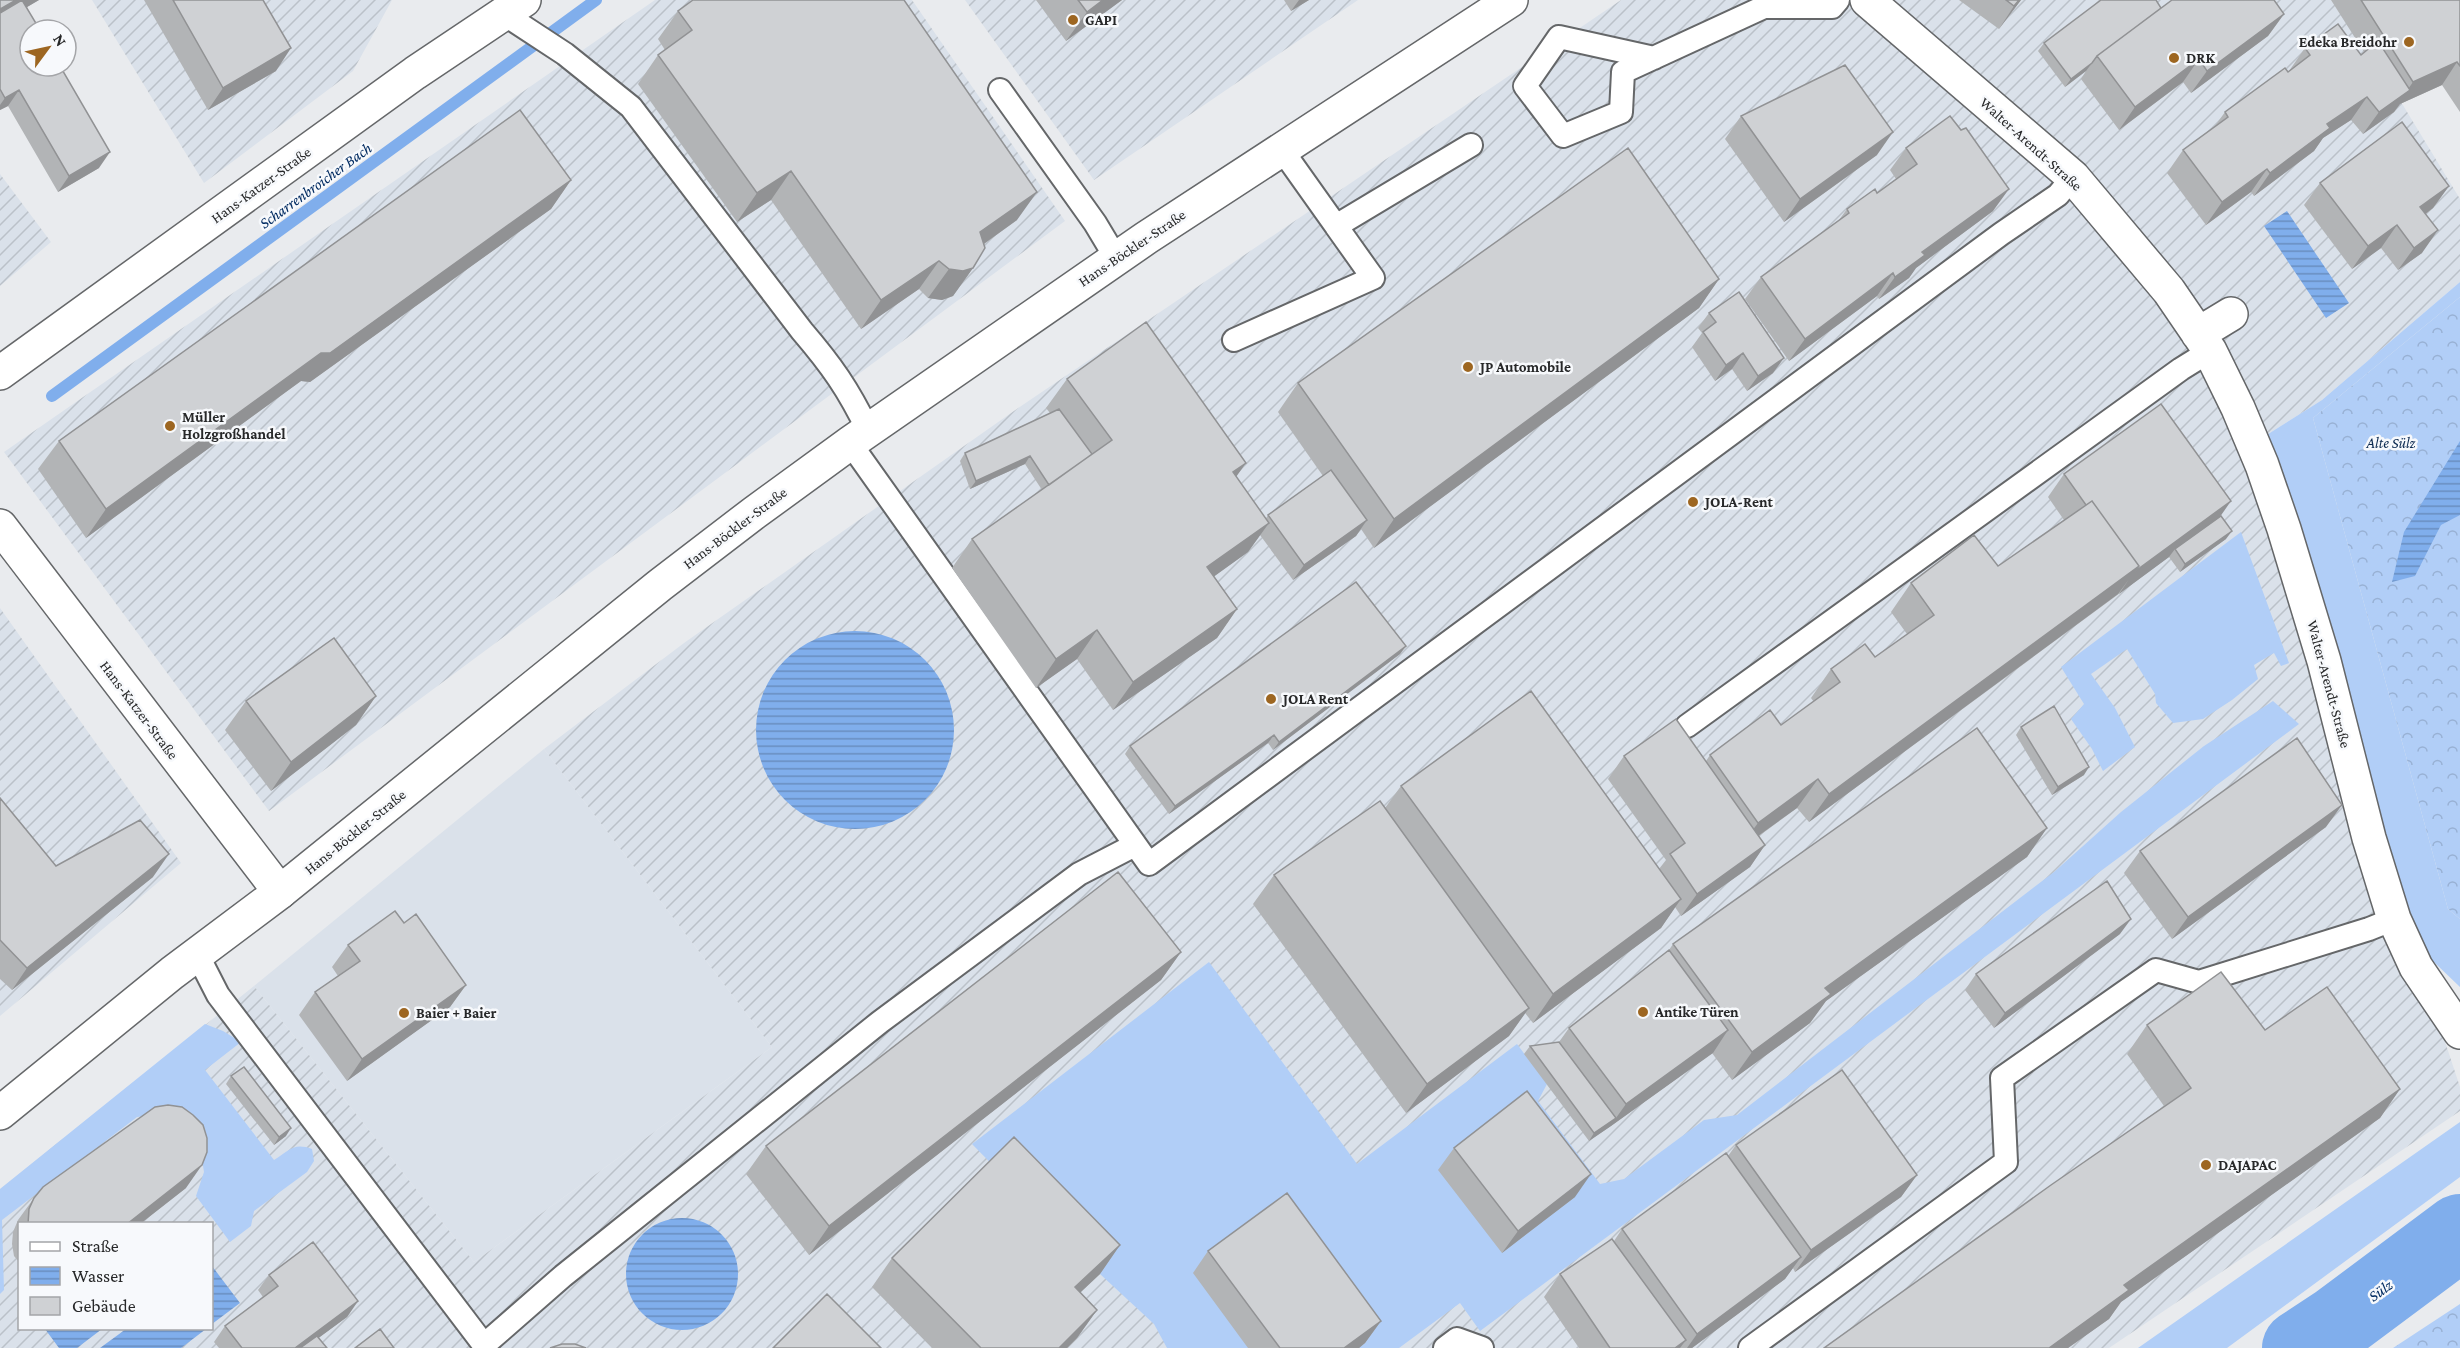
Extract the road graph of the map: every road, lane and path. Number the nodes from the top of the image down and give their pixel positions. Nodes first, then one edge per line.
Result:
1 (1511, 0) edge
2 (1838, 0) edge
3 (1867, 0) edge
4 (514, 7) edge
5 (1654, 58) junction
6 (1000, 90) dead end
7 (1471, 145) dead end
8 (1282, 150) junction
9 (2073, 177) junction
10 (1336, 225) junction
11 (1116, 258) junction
12 (2231, 314) dead end
13 (1234, 340) dead end
14 (2204, 343) junction
15 (0, 374) edge
16 (859, 437) junction
17 (0, 526) edge
18 (1687, 726) dead end
19 (1135, 845) junction
20 (280, 892) junction
21 (2394, 919) junction
22 (197, 954) junction
23 (2460, 1032) edge
24 (0, 1113) edge
25 (482, 1346) edge
26 (1445, 1348) edge
27 (1482, 1348) edge
28 (1750, 1348) edge

1 - 8 street, Hans-Böckler-Straße
2 - 5 lane
3 - 9 street, Walter-Arendt-Straße
4 - 15 street, Hans-Katzer-Straße
4 - 16 lane
5 - 5 lane
6 - 11 lane
7 - 10 lane
8 - 10 lane
8 - 11 street, Hans-Böckler-Straße
9 - 14 street, Walter-Arendt-Straße
9 - 19 lane
10 - 13 lane
11 - 16 street, Hans-Böckler-Straße
12 - 14 street
14 - 18 lane
14 - 21 street, Walter-Arendt-Straße
16 - 19 lane
16 - 20 street, Hans-Böckler-Straße
17 - 20 street, Hans-Katzer-Straße
19 - 25 lane
20 - 22 street, Hans-Böckler-Straße
21 - 23 street, Walter-Arendt-Straße
21 - 28 lane
22 - 24 street, Hans-Böckler-Straße
22 - 25 lane
26 - 27 lane

